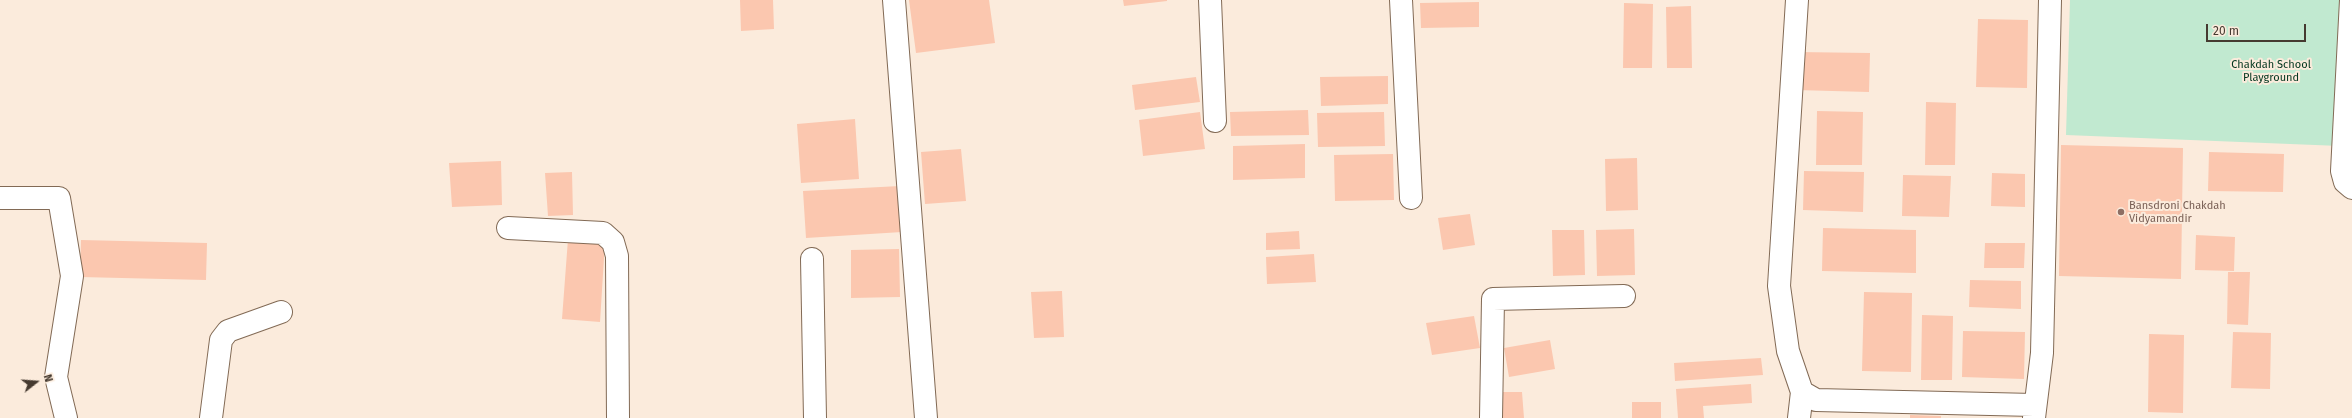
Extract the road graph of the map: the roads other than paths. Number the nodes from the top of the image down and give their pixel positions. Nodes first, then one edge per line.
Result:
1 (894, 0) edge
2 (1210, 0) edge
3 (1401, 0) edge
4 (1797, 0) edge
5 (2050, 0) edge
6 (2351, 0) edge
7 (1215, 121) dead end
8 (2352, 188) edge
9 (0, 198) edge
10 (1411, 198) dead end
11 (508, 228) dead end
12 (812, 259) dead end
13 (1624, 296) dead end
14 (281, 312) dead end
15 (1802, 392) junction
16 (2034, 411) edge
17 (66, 418) edge
18 (211, 418) edge
19 (618, 418) edge
20 (815, 418) edge
21 (926, 418) edge
22 (1491, 418) edge
23 (1799, 418) edge

1 - 21 street
2 - 7 street
3 - 10 street
4 - 15 street
5 - 16 street
6 - 8 street
9 - 17 street
11 - 19 street
12 - 20 street
13 - 22 street
14 - 18 street
15 - 16 street
15 - 23 street

